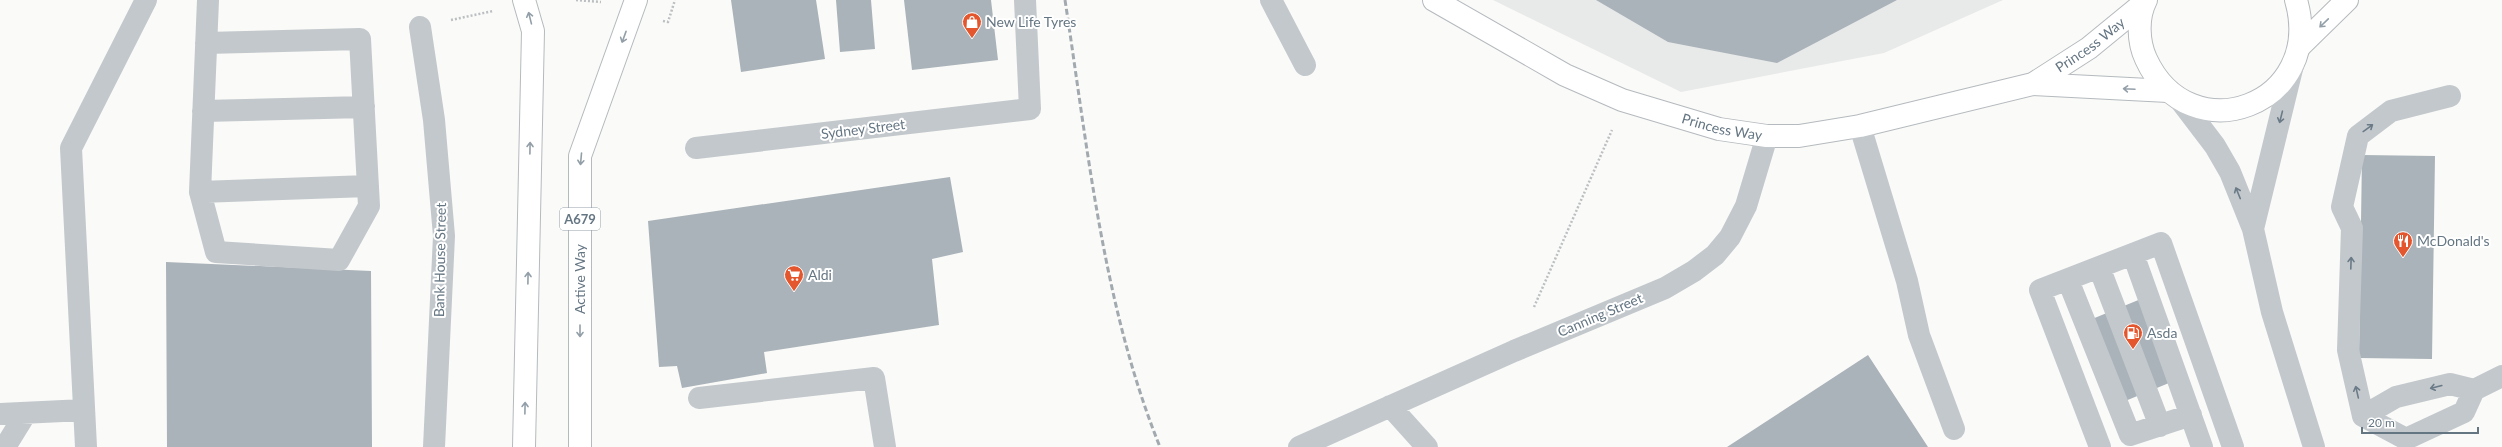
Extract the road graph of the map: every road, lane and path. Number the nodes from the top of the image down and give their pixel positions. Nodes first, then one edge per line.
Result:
1 (146, 0) edge
2 (208, 0) edge
3 (636, 0) edge
4 (675, 0) edge
5 (1026, 0) edge
6 (1271, 0) edge
7 (1434, 0) edge
8 (2296, 0) edge
9 (2347, 0) edge
10 (2145, 1) edge
11 (525, 2) edge
12 (668, 22) dead end
13 (420, 27) joint
14 (206, 43) junction
15 (2297, 56) junction
16 (1305, 65) dead end
17 (2033, 84) junction
18 (2174, 96) junction
19 (2450, 96) dead end
20 (364, 107) junction
21 (203, 111) junction
22 (1860, 126) junction
23 (1612, 130) dead end
24 (1767, 136) junction
25 (696, 148) dead end
26 (368, 186) junction
27 (200, 192) junction
28 (2253, 229) junction
29 (2133, 254) junction
30 (2099, 267) junction
31 (2068, 280) junction
32 (1514, 351) junction
33 (2502, 376) edge
34 (2474, 390) junction
35 (699, 398) dead end
36 (1390, 406) junction
37 (84, 410) junction
38 (26, 413) junction
39 (0, 414) edge
40 (2191, 415) junction
41 (2363, 416) junction
42 (1954, 429) dead end
43 (2153, 434) edge
44 (5, 447) edge
45 (86, 447) edge
46 (434, 447) edge
47 (524, 447) edge
48 (580, 447) edge
49 (885, 447) edge
50 (1299, 447) edge
51 (1427, 447) edge
52 (2100, 447) edge
53 (2202, 447) edge
54 (2234, 447) edge
55 (2314, 447) edge

1 - 37 street
2 - 14 street
3 -> 48 main road, Active Way / A679
4 - 12 path
5 - 25 street, Sydney Street
6 - 16 street
7 - 24 main road, Princess Way
8 - 15 main road
9 -> 15 main road
10 - 17 main road, Princess Way
10 - 18 main road
11 - 13 path
47 -> 11 main road
13 - 46 street, Bank House Street
14 - 20 street
14 - 21 street
15 - 18 main road
15 -> 28 street
18 -> 17 main road, Princess Way
17 - 22 main road, Princess Way
28 -> 18 street
41 -> 19 street
20 - 21 street
20 - 26 street
21 - 27 street
22 - 24 main road, Princess Way
22 - 42 street
23 - 32 path
24 - 32 street, Canning Street
26 - 27 street
26 - 27 street
28 - 55 street
29 - 30 street
29 - 40 street
29 - 54 street
30 - 31 street
30 - 43 street
31 - 43 street
31 - 52 street
32 - 36 street, Canning Street
33 - 34 street
34 -> 41 street
34 - 41 street
35 - 49 street
36 - 50 street, Canning Street
36 - 51 street
37 - 38 street
37 - 45 street
38 - 39 street
38 - 44 street
40 - 43 street
40 - 53 street

